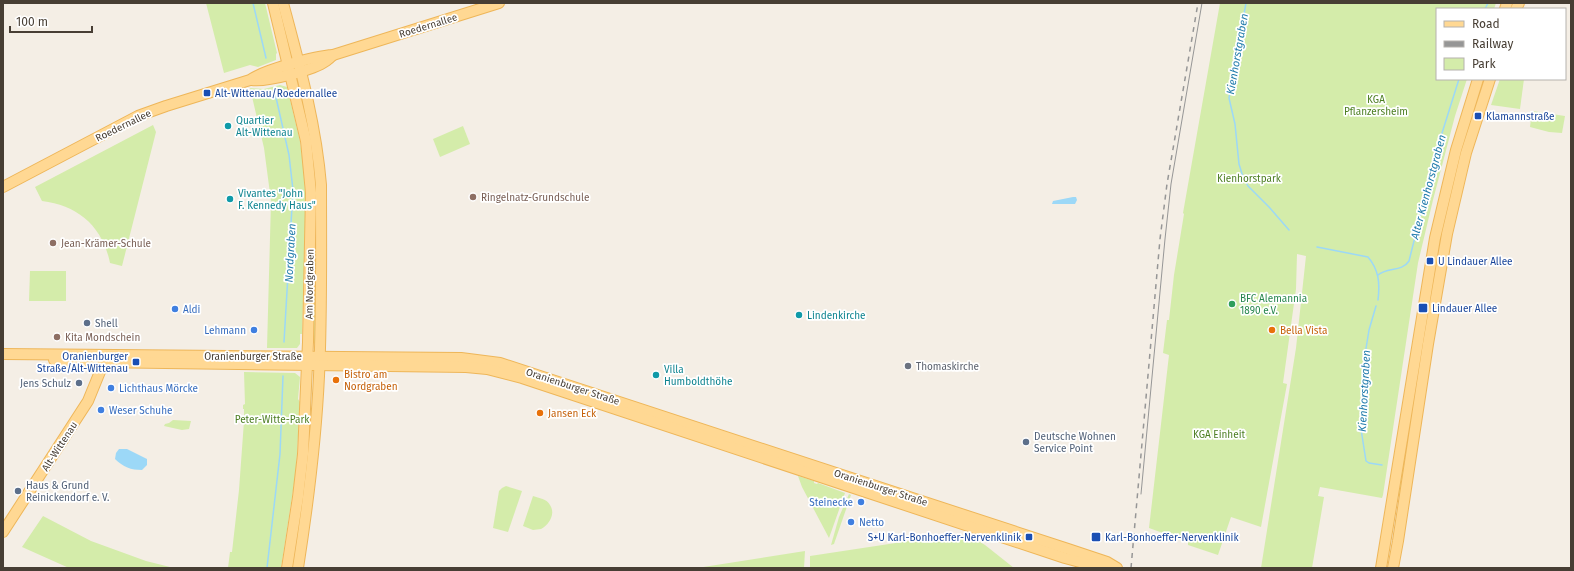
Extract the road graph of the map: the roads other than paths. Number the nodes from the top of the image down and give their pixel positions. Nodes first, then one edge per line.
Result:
1 (273, 3) edge
2 (283, 3) edge
3 (499, 3) edge
4 (300, 66) junction
5 (289, 70) junction
6 (1478, 80) edge
7 (1490, 80) edge
8 (3, 187) edge
9 (3, 354) edge
10 (56, 357) junction
11 (106, 358) junction
12 (3, 360) edge
13 (307, 361) junction
14 (320, 361) junction
15 (3, 532) edge
16 (287, 568) edge
17 (298, 568) edge
18 (1102, 568) edge
19 (1117, 568) edge
20 (1381, 568) edge
21 (1393, 568) edge

1 - 5 main road, Am Nordgraben
2 - 4 main road, Am Nordgraben
3 - 4 main road, Roedernallee
4 - 5 main road, Roedernallee
4 - 14 main road, Am Nordgraben
5 - 8 main road, Roedernallee
5 - 13 main road, Am Nordgraben
6 - 20 main road
7 - 21 main road
9 - 10 main road, Oranienburger Straße
10 - 11 main road, Oranienburger Straße
10 - 12 main road, Oranienburger Straße
11 - 13 main road, Oranienburger Straße
11 - 15 main road, Alt-Wittenau
13 - 14 main road, Oranienburger Straße
13 - 16 main road, Am Nordgraben
14 - 17 main road, Am Nordgraben
14 - 18 main road, Oranienburger Straße
14 - 19 main road, Oranienburger Straße

